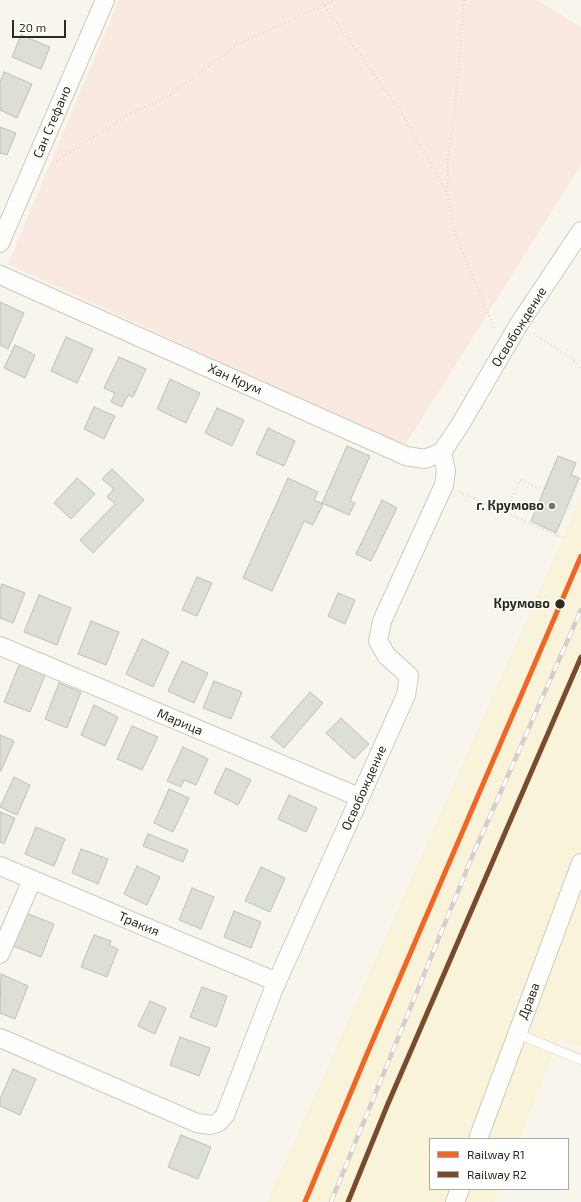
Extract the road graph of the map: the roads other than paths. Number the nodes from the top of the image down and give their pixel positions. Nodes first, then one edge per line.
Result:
1 (105, 0) edge
2 (581, 231) edge
3 (0, 243) edge
4 (0, 275) edge
5 (442, 452) junction
6 (0, 646) edge
7 (359, 797) junction
8 (581, 863) edge
9 (0, 866) edge
10 (32, 880) junction
11 (0, 954) edge
12 (277, 982) junction
13 (516, 1033) junction
14 (0, 1038) edge
15 (581, 1060) edge
16 (478, 1138) edge
17 (460, 1190) edge
18 (455, 1202) edge

1 - 3 street, Сан Стефано
2 - 5 street, Освобождение
4 - 5 street, Хан Крум
5 - 7 street, Освобождение
6 - 7 street, Марица
7 - 12 street, Освобождение
8 - 13 street, Драва
9 - 10 street, Тракия
10 - 11 street
10 - 12 street, Тракия
12 - 14 street, Освобождение
13 - 15 lane
13 - 16 street, Драва
17 - 18 street

